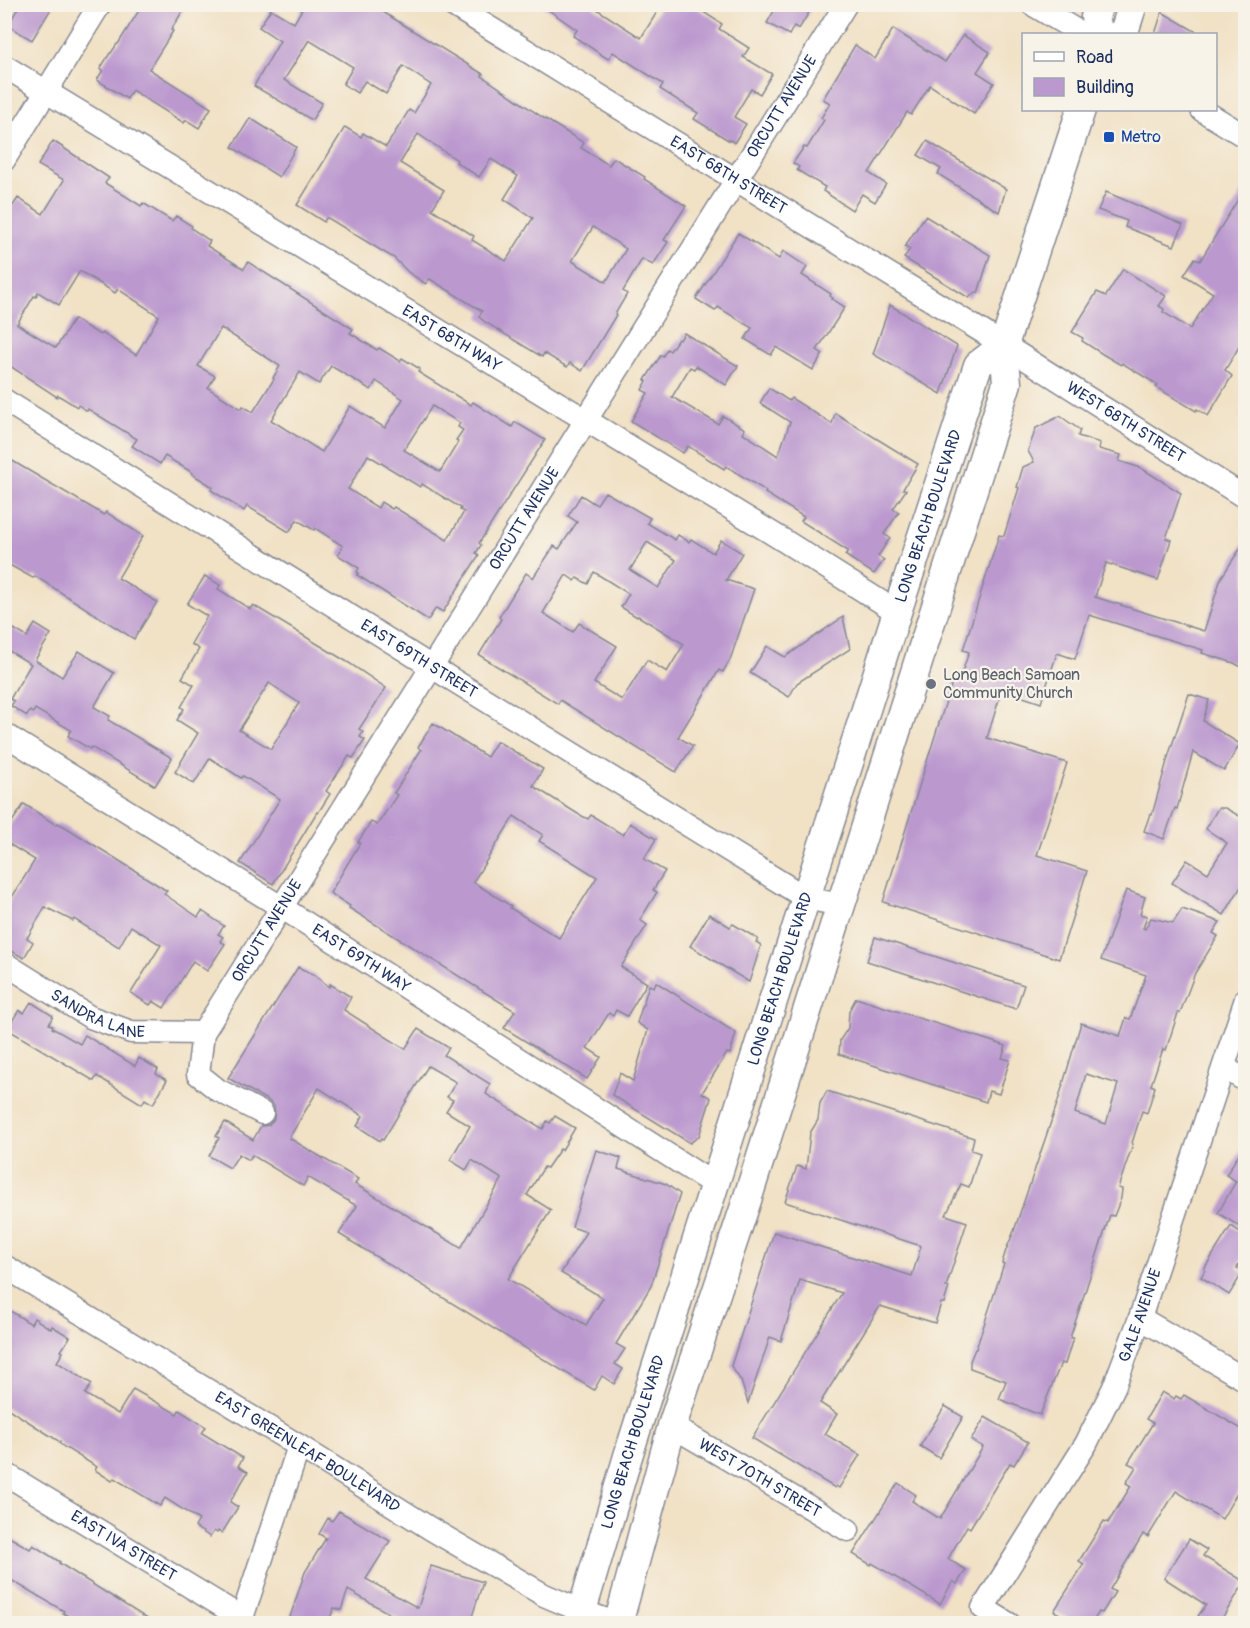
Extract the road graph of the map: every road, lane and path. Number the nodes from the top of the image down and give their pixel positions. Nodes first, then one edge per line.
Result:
1 (100, 4) edge
2 (451, 4) edge
3 (846, 4) edge
4 (1032, 4) edge
5 (1099, 4) edge
6 (1132, 4) edge
7 (1080, 33) edge
8 (1099, 33) edge
9 (1122, 33) edge
10 (4, 66) edge
11 (47, 92) junction
12 (1081, 111) edge
13 (1204, 111) edge
14 (1245, 137) edge
15 (4, 160) edge
16 (735, 181) junction
17 (1004, 345) junction
18 (4, 400) edge
19 (586, 420) junction
20 (1245, 498) edge
21 (897, 612) junction
22 (432, 667) junction
23 (4, 734) edge
24 (806, 898) junction
25 (840, 905) junction
26 (281, 907) junction
27 (4, 963) edge
28 (1245, 999) edge
29 (203, 1033) junction
30 (1224, 1067) junction
31 (1245, 1081) edge
32 (262, 1113) dead end
33 (715, 1185) junction
34 (4, 1266) edge
35 (1140, 1318) junction
36 (1245, 1380) edge
37 (672, 1426) junction
38 (299, 1446) junction
39 (4, 1473) edge
40 (848, 1530) dead end
41 (580, 1617) edge
42 (241, 1621) edge
43 (618, 1623) edge
44 (1009, 1623) edge

1 - 11 street
2 - 16 street, EAST 68TH STREET
3 - 16 street, ORCUTT AVENUE
4 - 7 street
5 - 8 main road
6 - 9 main road
10 - 11 street, EAST 68TH WAY
11 - 15 street
11 - 19 street, EAST 68TH WAY
12 - 17 main road, LONG BEACH BOULEVARD
13 - 14 street
16 - 17 street, EAST 68TH STREET
16 - 19 street, ORCUTT AVENUE
17 - 20 street, WEST 68TH STREET
17 - 21 main road, LONG BEACH BOULEVARD
17 - 25 main road, LONG BEACH BOULEVARD
18 - 22 street, EAST 69TH STREET
19 - 21 street, EAST 68TH WAY
19 - 22 street, ORCUTT AVENUE
21 - 24 main road, LONG BEACH BOULEVARD
22 - 24 street, EAST 69TH STREET
22 - 26 street, ORCUTT AVENUE
23 - 26 street, EAST 69TH WAY
24 - 25 street, EAST 69TH STREET
24 - 33 main road, LONG BEACH BOULEVARD
25 - 37 main road, LONG BEACH BOULEVARD
26 - 29 street, ORCUTT AVENUE
26 - 33 street, EAST 69TH WAY
27 - 29 street, SANDRA LANE
28 - 30 street, GALE AVENUE
29 - 32 street
30 - 31 street
30 - 35 street, GALE AVENUE
33 - 41 main road, LONG BEACH BOULEVARD
34 - 38 street, EAST GREENLEAF BOULEVARD
35 - 36 street
35 - 44 street, GALE AVENUE
37 - 40 street, WEST 70TH STREET
37 - 43 main road, LONG BEACH BOULEVARD
38 - 41 street, EAST GREENLEAF BOULEVARD
38 - 42 street
39 - 42 street, EAST IVA STREET
41 - 43 street, EAST GREENLEAF BOULEVARD

